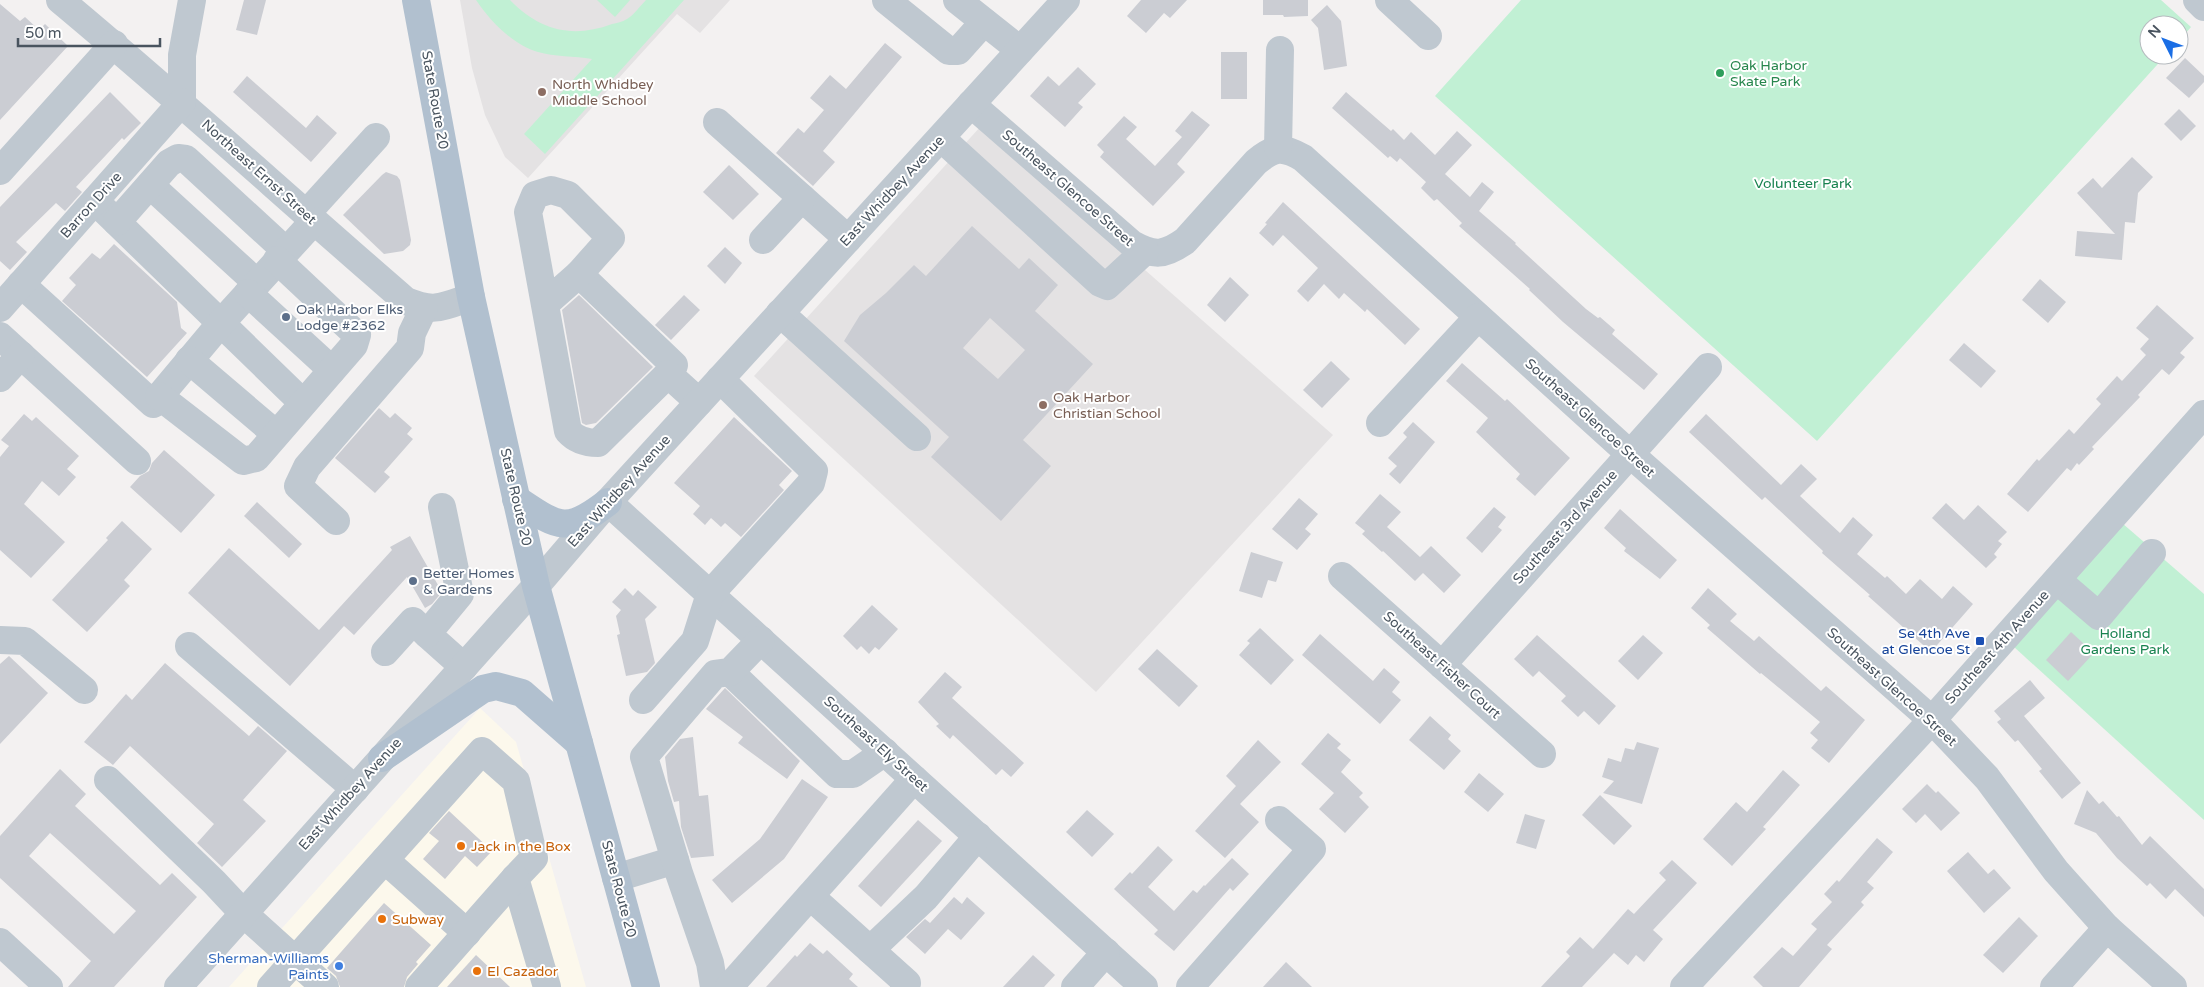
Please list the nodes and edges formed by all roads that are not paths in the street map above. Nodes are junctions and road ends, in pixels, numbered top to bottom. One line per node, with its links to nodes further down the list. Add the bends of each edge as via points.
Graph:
1 (60, 0): 12 (street, Northeast Ernst Street)
2 (192, 0): 15 (street, via 182,55)
3 (416, 0): 34 (main road, State Route 20)
4 (886, 0): 10 (street, via 949,51 958,51)
5 (957, 0): 10 (street)
6 (1066, 0): 13 (street, East Whidbey Avenue)
7 (1389, 0): 11 (street)
8 (2197, 0): 9 (street)
9 (2204, 6)
10 (984, 22): 13 (street)
11 (1428, 36)
12 (114, 44): 15 (street, Northeast Ernst Street); 21 (street)
13 (1020, 50): 16 (street, East Whidbey Avenue)
14 (1280, 50): 20 (street)
15 (182, 102): 24 (street, Barron Drive); 25 (street, Northeast Ernst Street)
16 (971, 104): 19 (street, East Whidbey Avenue); 29 (street, Southeast Glencoe Street, via 1132,244)
17 (717, 122): 23 (street)
18 (376, 137): 25 (street)
19 (941, 138): 27 (street, East Whidbey Avenue); 29 (street, via 1100,283 1107,286)
20 (1278, 148): 29 (street, Southeast Glencoe Street, via 1256,162 1185,241 1159,254); 39 (street, Southeast Glencoe Street, via 1303,158)
21 (0, 171)
22 (150, 185): 26 (street); 30 (street, via 169,163 178,158 186,159); 33 (street)
23 (802, 198): 27 (street); 28 (street)
24 (95, 201): 26 (street); 32 (street, Barron Drive)
25 (310, 218): 30 (street); 37 (street, Northeast Ernst Street, via 406,301)
26 (117, 222): 40 (street)
27 (848, 239): 38 (street, East Whidbey Avenue)
28 (763, 240)
29 (1145, 251)
30 (282, 256): 33 (street); 45 (street, via 357,335 354,345)
31 (579, 274): 35 (street); 35 (street, via 610,238 568,195 551,190 535,195 528,212); 46 (street, via 674,366)
32 (22, 284): 36 (street, Barron Drive); 49 (street, via 152,404)
33 (252, 288): 40 (street); 45 (street)
34 (471, 297): 37 (street, via 438,308); 58 (main road, State Route 20)
35 (545, 304): 46 (street, via 568,431 573,436 587,443 598,443)
36 (0, 308)
37 (424, 308): 61 (street, via 412,332 410,348 307,466 298,486)
38 (780, 313): 48 (street, East Whidbey Avenue); 55 (street)
39 (1478, 317): 53 (street); 56 (street, Southeast Glencoe Street)
40 (220, 324): 43 (street); 50 (street)
41 (0, 336): 42 (street)
42 (20, 355): 47 (street); 57 (street)
43 (189, 360): 49 (street); 54 (street)
44 (1708, 366): 56 (street, Southeast 3rd Avenue)
45 (332, 370): 50 (street)
46 (668, 374): 51 (street)
47 (0, 378)
48 (720, 379): 51 (street, East Whidbey Avenue); 66 (street, via 814,471 811,483)
49 (159, 396): 54 (street, via 243,462 256,458)
50 (303, 402): 54 (street)
51 (699, 402): 59 (street, East Whidbey Avenue)
52 (2204, 414): 64 (street, Southeast 4th Avenue)
53 (1380, 423)
54 (276, 434)
55 (917, 438)
56 (1630, 454): 72 (street, Southeast 3rd Avenue); 77 (street, Southeast Glencoe Street)
57 (136, 461)
58 (516, 499): 59 (main road, via 554,522 571,524 588,518); 65 (main road, State Route 20)
59 (608, 502): 65 (street, East Whidbey Avenue); 66 (street, Southeast Ely Street)
60 (442, 507): 67 (street, via 460,594)
61 (336, 521)
62 (2152, 553): 64 (street, via 2098,616)
63 (1342, 576): 72 (street, Southeast Fisher Court)
64 (2057, 580): 77 (street, Southeast 4th Avenue)
65 (536, 586): 73 (street, East Whidbey Avenue); 78 (main road, State Route 20)
66 (710, 594): 69 (street, Southeast Ely Street); 76 (street, via 695,641)
67 (427, 634): 71 (street, via 413,621); 73 (street)
68 (0, 640): 75 (street, via 25,641)
69 (761, 640): 74 (street); 79 (street, Southeast Ely Street)
70 (189, 646): 84 (street)
71 (385, 652)
72 (1442, 665): 80 (street, Southeast Fisher Court)
73 (464, 667): 81 (street, East Whidbey Avenue)
74 (730, 672): 79 (street, via 838,774 853,774); 88 (street, via 715,674 644,758)
75 (84, 690)
76 (643, 700)
77 (1932, 720): 93 (street, Southeast Glencoe Street, via 1987,778 2056,871); 112 (street, Southeast 4th Avenue)
78 (579, 743): 81 (main road, via 522,693 496,686 483,689); 90 (main road, State Route 20)
79 (885, 752): 82 (street, Southeast Ely Street)
80 (1542, 754)
81 (382, 758): 84 (street, East Whidbey Avenue)
82 (914, 779): 86 (street, Southeast Ely Street); 91 (street)
83 (108, 780): 92 (street)
84 (355, 789): 92 (street, East Whidbey Avenue)
85 (1279, 820): 111 (street, via 1312,849)
86 (978, 836): 96 (street, via 926,897); 97 (street, Southeast Ely Street)
87 (385, 860): 89 (street, via 482,751 516,781 534,858); 94 (street); 98 (street)
88 (675, 860): 90 (street); 106 (street, via 710,962)
89 (515, 878): 94 (street); 104 (street)
90 (616, 878): 105 (main road, State Route 20)
91 (810, 896): 96 (street); 107 (street)
92 (244, 913): 98 (street); 100 (street, East Whidbey Avenue)
93 (2107, 928): 113 (street); 114 (street, Southeast Glencoe Street)
94 (467, 933): 103 (street)
95 (0, 942): 99 (street)
96 (870, 950): 108 (street, via 907,983)
97 (1106, 952): 109 (street); 110 (street, Southeast Ely Street)
98 (295, 960): 101 (street); 102 (street)
99 (49, 987)
100 (178, 987)
101 (271, 987)
102 (324, 987)
103 (419, 987)
104 (546, 987)
105 (646, 987)
106 (714, 987)
107 (729, 987)
108 (904, 987)
109 (1074, 987)
110 (1144, 987)
111 (1190, 987)
112 (1684, 987)
113 (2054, 987)
114 (2173, 987)

